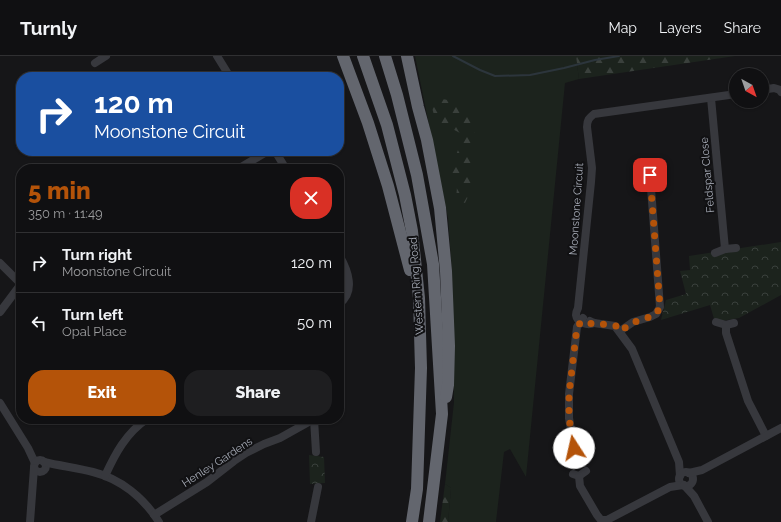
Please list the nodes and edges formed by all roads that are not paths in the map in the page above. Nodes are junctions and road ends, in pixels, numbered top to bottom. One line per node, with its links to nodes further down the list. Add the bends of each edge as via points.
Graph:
1 (106, 56): 7 (street)
2 (217, 56): 8 (street)
3 (343, 56): 25 (highway, via 386,179)
4 (363, 56): 25 (highway, Western Ring Road, via 387,125 405,195 412,231)
5 (385, 56): 32 (highway, Western Ring Road, via 417,174 432,264)
6 (407, 56): 32 (highway, via 440,208 449,346 448,385)
7 (95, 63)
8 (227, 72)
9 (769, 89): 10 (street, via 774,88)
10 (781, 92)
11 (729, 95): 12 (street, Moonstone Circuit)
12 (712, 98): 19 (street, Feldspar Close); 28 (street, Moonstone Circuit, via 594,114 587,120 592,168 578,308)
13 (260, 156): 14 (street)
14 (246, 164)
15 (661, 174): 16 (street)
16 (650, 175): 17 (street); 30 (street, via 660,307 656,314 634,322)
17 (640, 176)
18 (736, 248): 19 (street)
19 (725, 249): 20 (street)
20 (715, 254)
21 (0, 263): 23 (street)
22 (344, 264): 26 (street, via 349,287)
23 (16, 279)
24 (16, 291): 27 (street)
25 (419, 298): 50 (highway, Western Ring Road, via 417,489)
26 (344, 300)
27 (0, 312)
28 (582, 320): 30 (street, via 616,326); 39 (street, via 577,327 569,394 569,418)
29 (716, 322): 37 (street, via 730,324 726,333 748,401)
30 (620, 331): 45 (street, via 635,355)
31 (0, 403): 42 (street)
32 (442, 414): 51 (highway, Western Ring Road)
33 (141, 424): 44 (street, via 121,445)
34 (305, 424): 47 (street, Henley Gardens, via 234,460)
35 (314, 424): 41 (street, Henley Gardens)
36 (781, 428): 37 (street)
37 (766, 436): 45 (street)
38 (584, 446): 39 (street)
39 (574, 448): 40 (street)
40 (563, 451)
41 (316, 452)
42 (40, 466): 44 (street, via 62,466); 48 (street, via 34,485)
43 (579, 474): 45 (street, via 580,486 601,520 607,520)
44 (105, 476): 47 (street, via 134,493)
45 (686, 479): 52 (street)
46 (318, 488): 49 (street)
47 (157, 518)
48 (30, 522)
49 (311, 522)
50 (412, 522)
51 (429, 522)
52 (708, 522)

